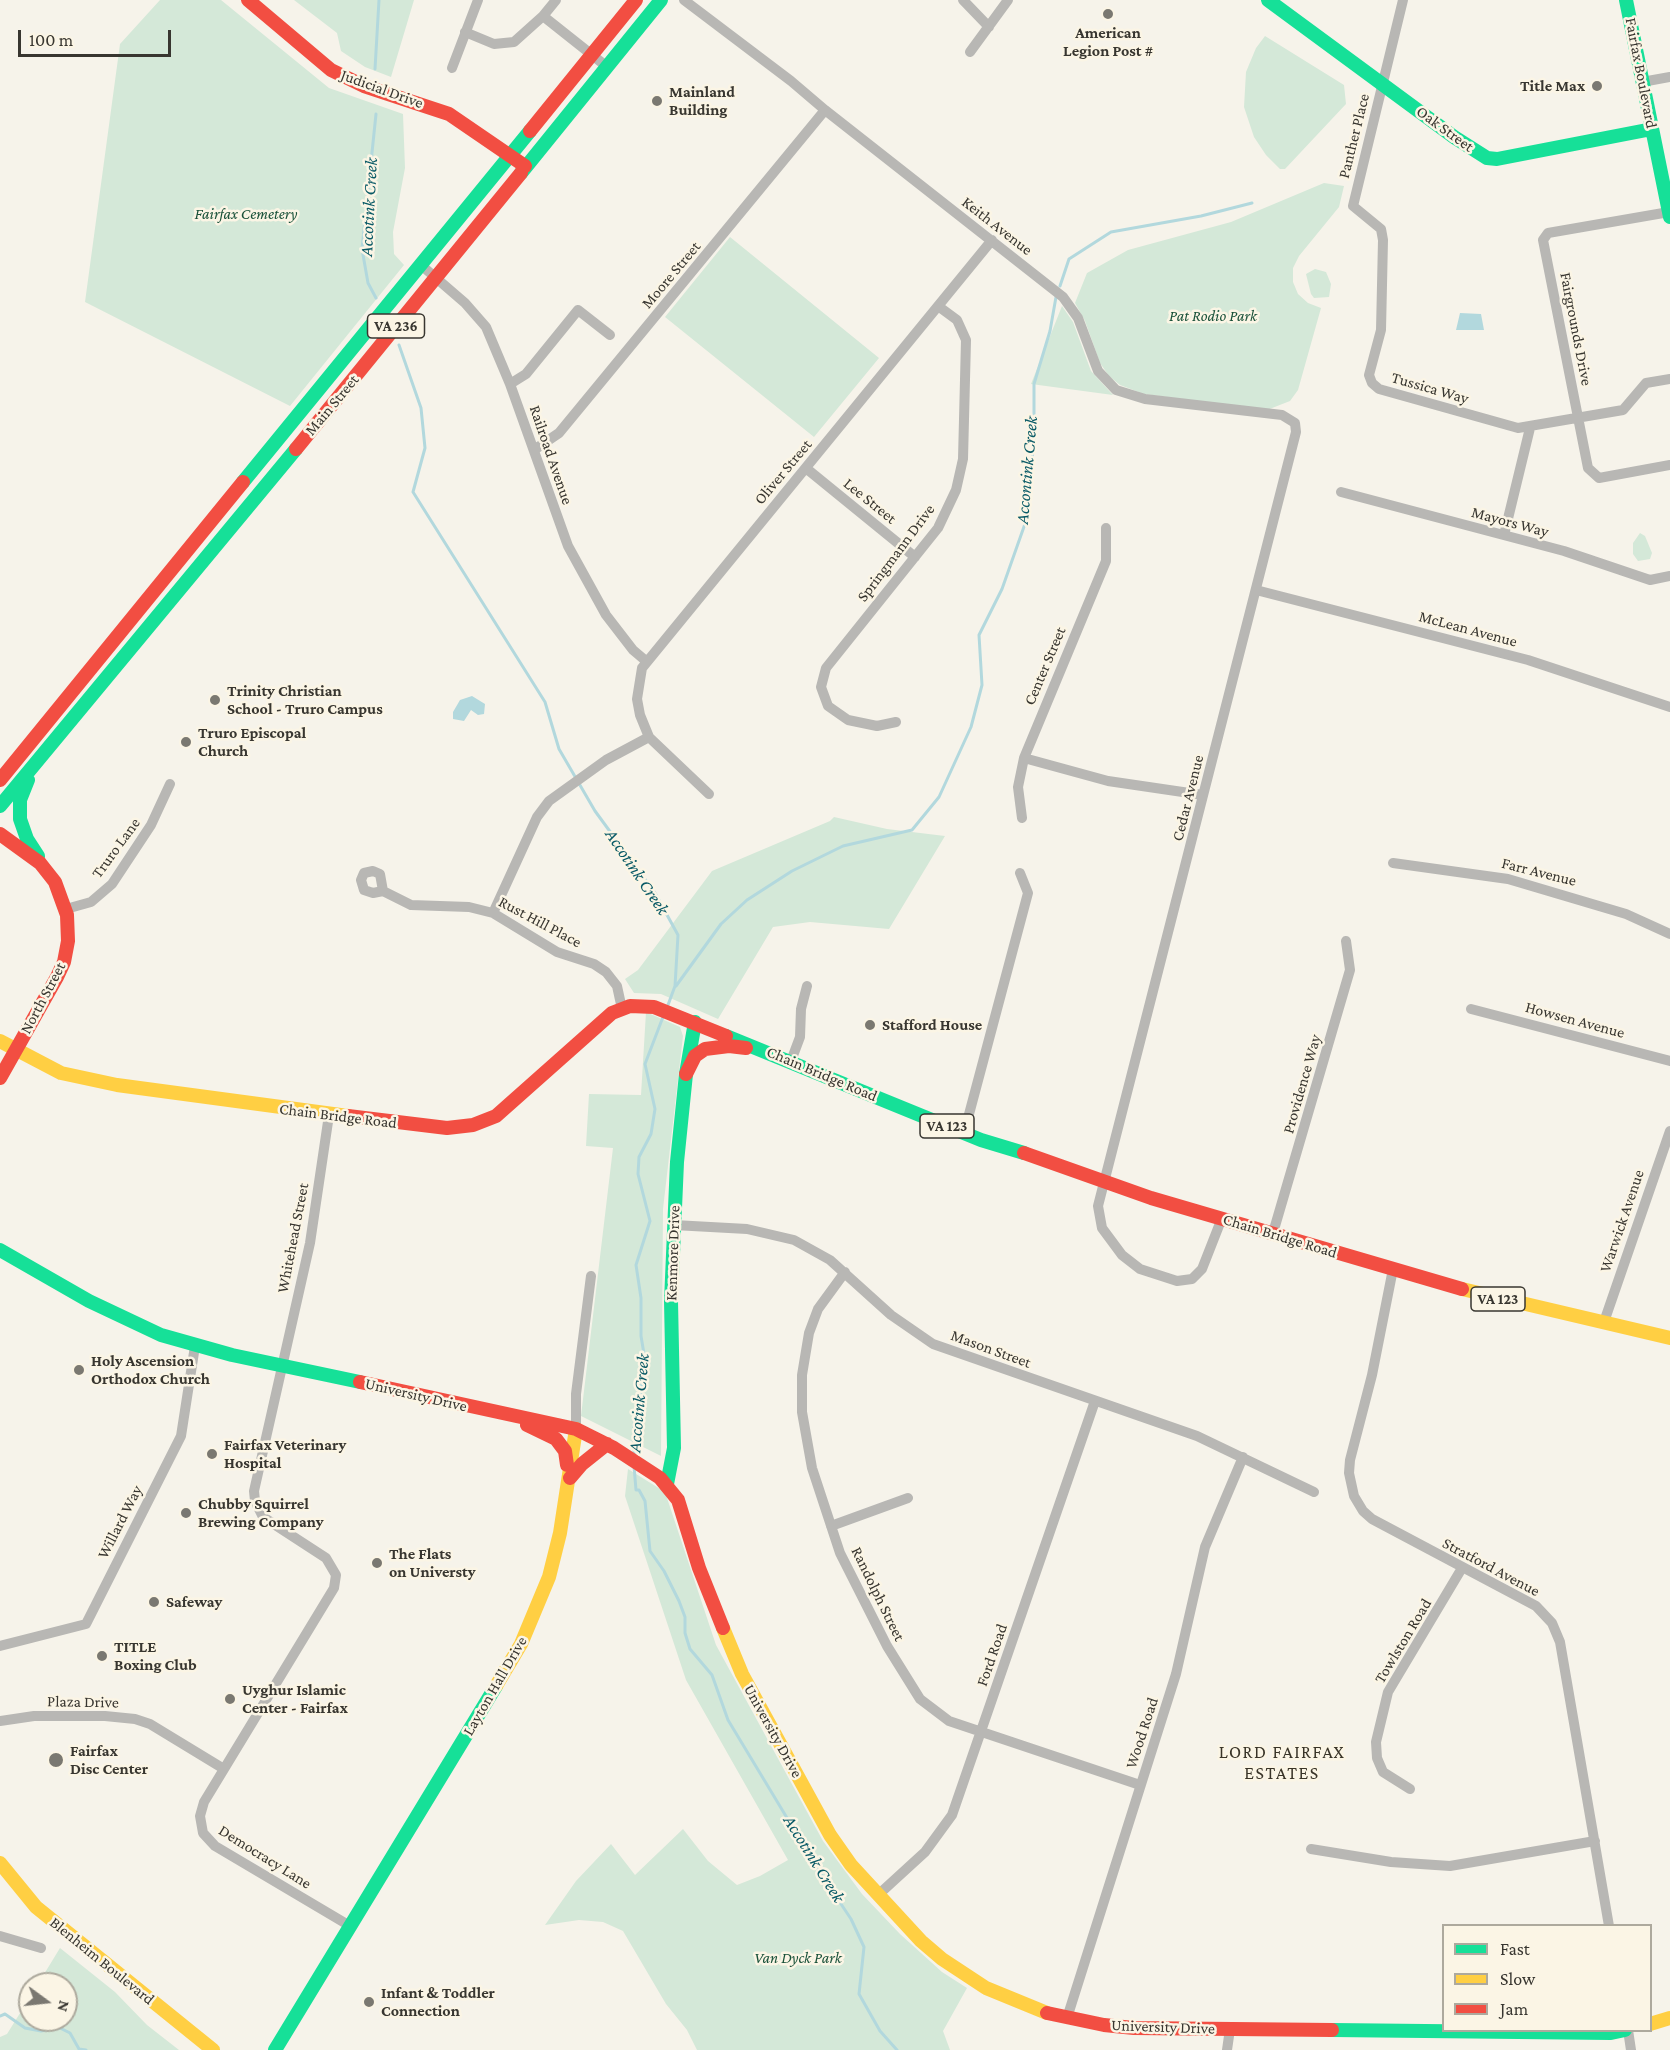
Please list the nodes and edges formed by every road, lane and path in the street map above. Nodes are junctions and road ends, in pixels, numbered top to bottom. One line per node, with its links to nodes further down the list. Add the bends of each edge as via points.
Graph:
1 (248, 0): 24 (main road, Judicial Drive, via 332,70 364,86 449,114)
2 (478, 0): 14 (street)
3 (556, 0): 12 (street)
4 (636, 0): 16 (main road, Main Street / VA 236)
5 (661, 0): 17 (main road, Main Street / VA 236)
6 (684, 0): 22 (street, Keith Avenue)
7 (963, 0): 13 (street)
8 (1008, 0): 13 (street)
9 (1268, 0): 21 (main road, Oak Street)
10 (1403, 0): 21 (street)
11 (1626, 0): 20 (main road, Fairfax Boulevard)
12 (543, 16): 14 (street, via 514,42 494,44); 16 (street)
13 (989, 27): 15 (street)
14 (465, 32): 18 (street)
15 (970, 52)
16 (590, 55): 17 (street); 24 (main road, Main Street / VA 236)
17 (606, 66): 25 (main road, Main Street / VA 236)
18 (452, 68)
19 (1670, 78): 20 (street)
20 (1642, 82): 23 (main road, Fairfax Boulevard)
21 (1382, 84): 23 (main road, Oak Street, via 1487,158); 26 (street, Panther Place)
22 (825, 110): 28 (street, Keith Avenue); 38 (street, Moore Street, via 559,434)
23 (1652, 129): 27 (main road, Fairfax Boulevard)
24 (509, 154): 25 (main road, Judicial Drive); 29 (main road, Main Street / VA 236)
25 (525, 166): 30 (main road, Main Street / VA 236)
26 (1354, 195): 37 (street, Tussica Way, via 1354,209 1381,229 1383,240 1380,330 1369,375 1372,383 1379,389 1430,404)
27 (1669, 215): 35 (street, Fairgrounds Drive, via 1544,236)
28 (992, 240): 31 (street, Oliver Street); 36 (street, Keith Avenue, via 1068,302 1098,371 1116,390 1145,399 1275,414)
29 (421, 265): 30 (street, Railroad Avenue); 42 (main road, Main Street / VA 236)
30 (435, 278): 34 (street, Railroad Avenue, via 486,327); 43 (main road, Main Street / VA 236)
31 (938, 306): 40 (street, Oliver Street); 46 (street, Springmann Drive, via 957,320 965,333 963,459 946,515)
32 (610, 335): 34 (street, via 579,310 526,374)
33 (1670, 379): 35 (street, Tussica Way, via 1646,383 1623,410)
34 (510, 384): 38 (street, Railroad Avenue)
35 (1578, 418): 37 (street, Tussica Way); 39 (street, Fairgrounds Drive, via 1588,468 1599,478)
36 (1293, 421): 48 (street, Cedar Avenue, via 1296,432)
37 (1530, 428): 45 (street)
38 (534, 450): 49 (street, Railroad Avenue, via 552,507 579,568 606,615)
39 (1670, 465)
40 (807, 469): 46 (street, Lee Street); 49 (street, Oliver Street)
41 (1341, 492): 45 (street, Mayors Way)
42 (224, 505): 43 (main road); 55 (main road, Main Street / VA 236)
43 (238, 517): 54 (main road, Main Street / VA 236)
44 (1107, 528): 53 (street, Center Street, via 1106,561)
45 (1504, 535): 47 (street, Mayors Way, via 1650,580)
46 (915, 557): 51 (street, Springmann Drive, via 826,668 821,687 828,706 848,720 877,726)
47 (1670, 576)
48 (1256, 590): 50 (street, McLean Avenue, via 1528,660); 58 (street, Cedar Avenue)
49 (646, 661): 52 (street, Oliver Street, via 637,699)
50 (1670, 707)
51 (896, 722)
52 (649, 737): 57 (street); 67 (street, via 584,775 549,801 537,817)
53 (1024, 758): 58 (street, via 1108,781); 60 (street, Center Street, via 1018,787)
54 (38, 761): 59 (main road, Main Street); 63 (main road, via 22,790 20,819 27,839)
55 (0, 780)
56 (170, 784): 66 (street, Truro Lane, via 151,825 112,884 91,902)
57 (709, 794)
58 (1203, 795): 84 (street, Cedar Avenue)
59 (0, 806)
60 (1022, 819)
61 (0, 834): 63 (main road, North Street)
62 (1394, 863): 68 (street, Farr Avenue, via 1508,879 1626,914)
63 (48, 872): 66 (main road, North Street)
64 (1020, 873): 83 (street, via 1028,893)
65 (383, 891): 67 (street, Rust Hill Place, via 396,900 420,907 469,907)
66 (66, 909): 75 (main road, North Street, via 67,950 57,977)
67 (493, 913): 71 (street, Rust Hill Place, via 557,952 600,967 617,986)
68 (1670, 934)
69 (1346, 941): 87 (street, Providence Way, via 1350,970)
70 (807, 986): 77 (street, via 800,1037)
71 (622, 1009): 73 (main road, Chain Bridge Road / VA 123, via 654,1007); 81 (main road, Chain Bridge Road / VA 123, via 600,1023 509,1106 485,1121 447,1128)
72 (1472, 1009): 78 (street, Howsen Avenue)
73 (695, 1022): 76 (main road, Chain Bridge Road / VA 123); 79 (main road, Kenmore Drive)
74 (0, 1041): 75 (main road, Chain Bridge Road / VA 123)
75 (16, 1050): 80 (main road, North Street); 81 (main road, Chain Bridge Road / VA 123, via 61,1073 88,1080)
76 (767, 1051): 77 (main road, Chain Bridge Road / VA 123); 79 (main road, via 729,1046 705,1049 695,1056)
77 (791, 1061): 83 (main road, Chain Bridge Road / VA 123)
78 (1670, 1061)
79 (686, 1074): 86 (main road, Kenmore Drive, via 679,1124)
80 (0, 1078)
81 (329, 1115): 95 (street, Whitehead Street, via 310,1244)
82 (1670, 1131): 92 (street, Warwick Avenue)
83 (964, 1134): 84 (main road, Chain Bridge Road / VA 123)
84 (1105, 1182): 85 (main road, Chain Bridge Road / VA 123); 85 (street, Cedar Avenue, via 1098,1206 1102,1228 1132,1264 1173,1280 1184,1282 1198,1275)
85 (1222, 1218): 87 (main road, Chain Bridge Road / VA 123)
86 (674, 1225): 90 (street, Mason Street, via 747,1229 777,1235 811,1248); 102 (main road, Kenmore Drive, via 674,1448)
87 (1273, 1233): 89 (main road, Chain Bridge Road / VA 123)
88 (0, 1250): 94 (main road, University Drive, via 128,1321)
89 (1393, 1269): 92 (main road, Chain Bridge Road / VA 123); 106 (street, Stratford Avenue, via 1350,1460 1351,1488 1372,1519)
90 (845, 1272): 96 (street, Mason Street, via 891,1314 933,1344); 105 (street, Randolph Street, via 813,1322 802,1375 807,1444)
91 (591, 1276): 98 (street, Layton Hall Drive, via 576,1394)
92 (1604, 1322): 93 (main road, Chain Bridge Road / VA 123)
93 (1670, 1338)
94 (195, 1346): 95 (main road, University Drive); 107 (street, Willard Way, via 181,1436 86,1624)
95 (280, 1365): 97 (main road, University Drive); 110 (street, Democracy Lane, via 255,1483 255,1501 263,1517 326,1558 336,1575 334,1588)
96 (1095, 1401): 100 (street, Mason Street, via 1197,1436); 109 (street, Ford Road)
97 (508, 1416): 98 (main road, University Drive); 101 (main road, via 556,1439 565,1451)
98 (576, 1429): 99 (main road, University Drive); 101 (main road, Layton Hall Drive)
99 (611, 1446): 101 (main road, via 582,1464); 102 (main road, University Drive)
100 (1243, 1457): 103 (street, Mason Street); 111 (street, Wood Road, via 1205,1547 1176,1674)
101 (569, 1479): 118 (main road, Layton Hall Drive, via 549,1577 521,1644)
102 (667, 1484): 116 (main road, University Drive, via 678,1500 699,1569 747,1684 830,1834)
103 (1314, 1492)
104 (908, 1498): 105 (street)
105 (831, 1526): 109 (street, Randolph Street, via 864,1606 914,1692 949,1721)
106 (1462, 1568): 112 (street, Towlston Road, via 1388,1692 1376,1742 1383,1772); 113 (street, Stratford Avenue, via 1536,1606 1557,1630)
107 (0, 1646)
108 (0, 1721): 110 (street, Plaza Drive, via 44,1716 135,1719)
109 (982, 1732): 111 (street, Randolph Street); 116 (street, Ford Road, via 959,1800 944,1830 926,1852)
110 (224, 1769): 118 (street, Democracy Lane, via 201,1811 200,1826 208,1840)
111 (1140, 1785): 121 (street, Wood Road)
112 (1410, 1789)
113 (1594, 1841): 114 (street, via 1450,1866 1391,1862); 117 (street, Stratford Avenue)
114 (1311, 1849)
115 (1, 1867): 129 (main road, Blenheim Boulevard, via 36,1907)
116 (878, 1895): 121 (main road, University Drive, via 921,1941 963,1974 1014,2002)
117 (1609, 1924)
118 (350, 1926): 130 (main road, Layton Hall Drive)
119 (0, 1936): 120 (street)
120 (41, 1948)
121 (1067, 2018): 124 (main road, University Drive, via 1134,2028)
122 (1670, 2018): 123 (main road)
123 (1652, 2023)
124 (1230, 2029): 125 (main road, University Drive); 131 (street)
125 (1442, 2031)
126 (1516, 2032): 127 (main road, University Drive)
127 (1619, 2032)
128 (1627, 2032): 132 (street)
129 (213, 2050)
130 (275, 2050)
131 (1227, 2050)
132 (1631, 2050)

